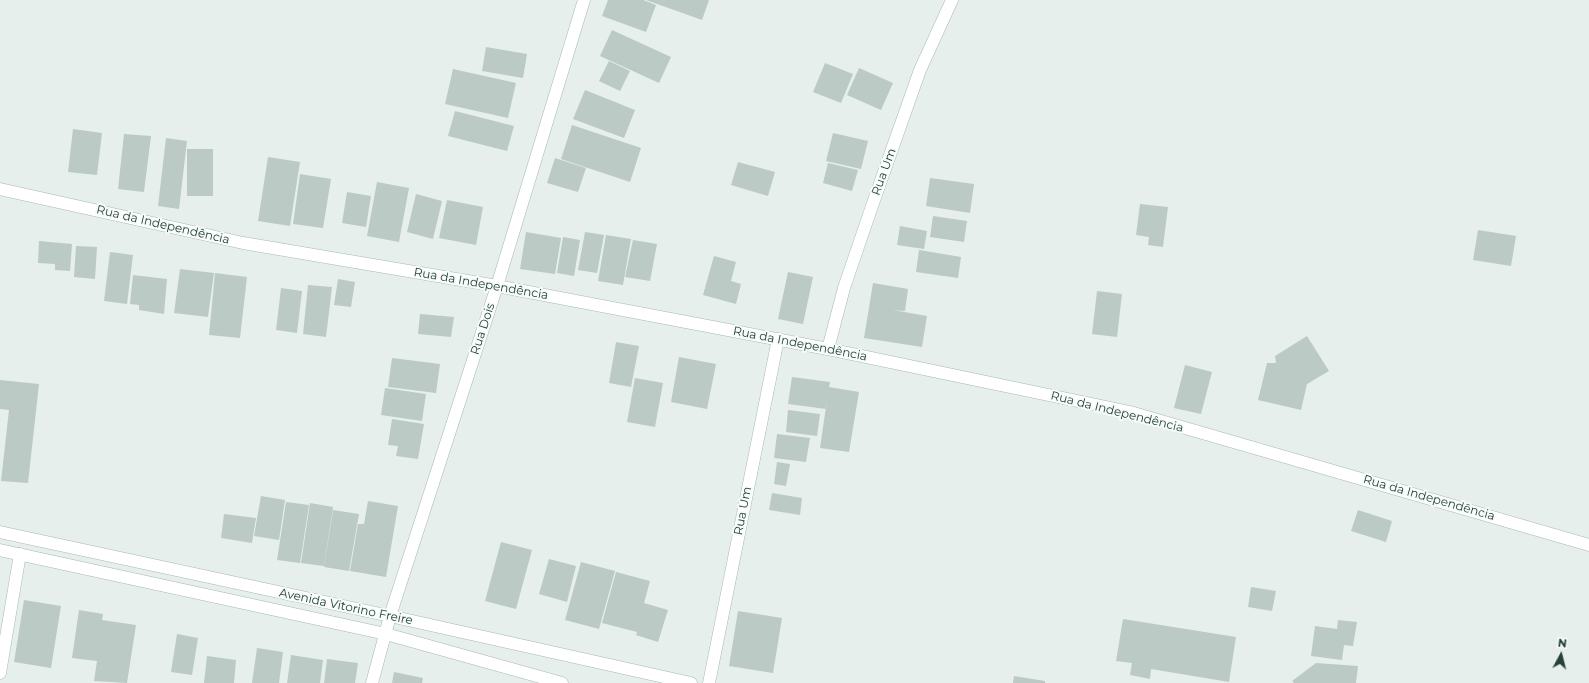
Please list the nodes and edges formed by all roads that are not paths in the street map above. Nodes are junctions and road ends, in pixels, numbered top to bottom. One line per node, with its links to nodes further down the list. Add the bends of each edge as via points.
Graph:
1 (584, 0): 4 (street, Rua Dois)
2 (952, 0): 6 (street, Rua Um, via 920,70 874,199 844,288)
3 (0, 188): 4 (street, Rua da Independência, via 243,243)
4 (497, 286): 5 (street, Rua da Independência); 11 (street, Rua Dois)
5 (778, 339): 6 (street, Rua da Independência); 17 (street, Rua Um)
6 (828, 349): 8 (street, Rua da Independência, via 1130,412)
7 (0, 532): 11 (street, Avenida Vitorino Freire)
8 (1589, 545)
9 (0, 550): 10 (street, Avenida Vitorino Freire)
10 (20, 554): 12 (street, Avenida Vitorino Freire); 13 (street)
11 (390, 616): 12 (street, Rua Dois); 16 (street, Avenida Vitorino Freire)
12 (386, 634): 14 (street, Rua Dois); 15 (street, Avenida Vitorino Freire)
13 (0, 673)
14 (372, 683)
15 (562, 683)
16 (691, 683)
17 (709, 683)

